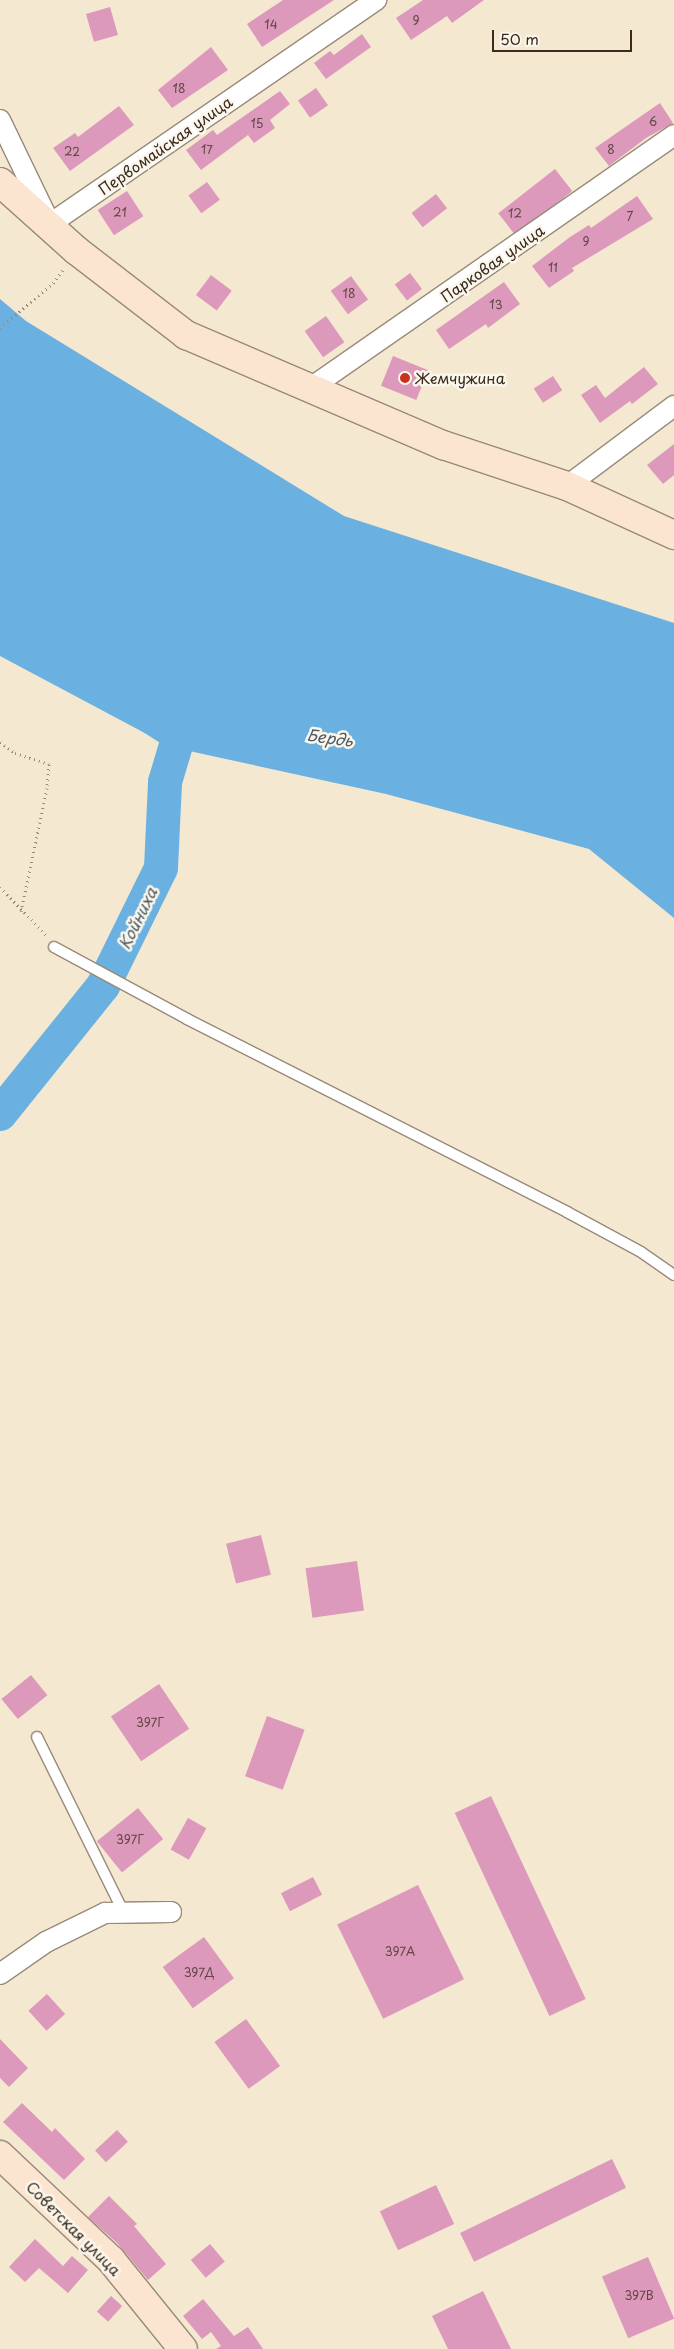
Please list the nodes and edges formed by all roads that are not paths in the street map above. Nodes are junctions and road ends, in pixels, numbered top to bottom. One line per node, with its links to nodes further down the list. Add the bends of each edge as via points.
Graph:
1 (376, 0): 5 (street, Первомайская улица)
2 (0, 120): 5 (street)
3 (674, 135): 6 (street, Парковая улица)
4 (0, 182): 5 (street)
5 (50, 224): 6 (street, via 77,251 186,335)
6 (309, 389): 8 (street, via 443,445)
7 (674, 406): 8 (street)
8 (568, 486): 9 (street)
9 (674, 536)
10 (54, 947): 11 (lane, via 187,1019 567,1212 641,1252)
11 (674, 1275)
12 (36, 1737): 14 (lane)
13 (171, 1912): 14 (street)
14 (124, 1913): 15 (street, via 105,1913 46,1942)
15 (0, 1974)
16 (0, 2156): 17 (street, Советская улица, via 111,2260)
17 (183, 2349)

